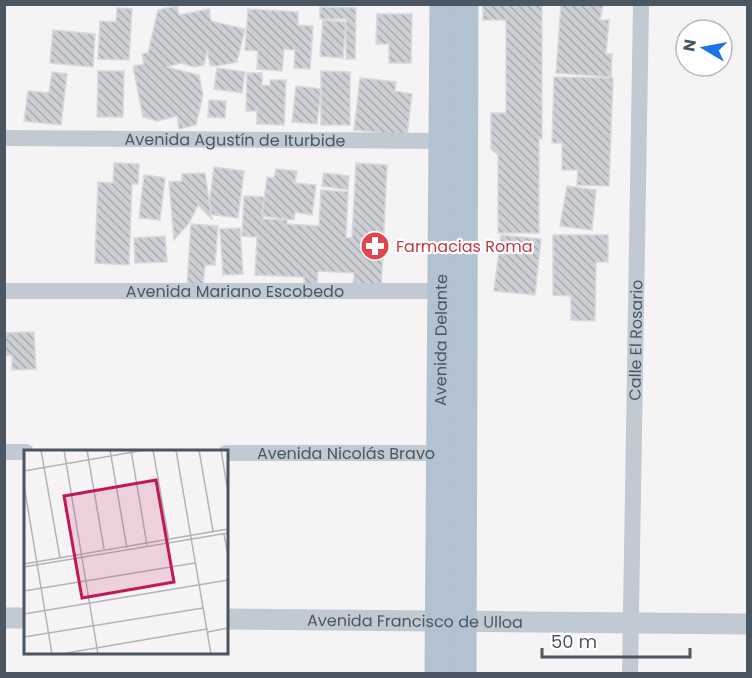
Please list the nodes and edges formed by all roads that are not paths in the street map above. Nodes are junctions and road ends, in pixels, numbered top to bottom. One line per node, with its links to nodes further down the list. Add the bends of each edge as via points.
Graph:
1 (443, 4): 5 (main road, Avenida Delante)
2 (465, 4): 5 (main road, Avenida Delante)
3 (641, 4): 16 (street, Calle El Rosario)
4 (4, 138): 5 (street, Avenida Agustín de Iturbide)
5 (453, 141): 7 (main road, Avenida Delante)
6 (4, 291): 7 (street, Avenida Mariano Escobedo)
7 (452, 291): 11 (main road, Avenida Delante)
8 (4, 452): 9 (street)
9 (24, 452)
10 (228, 453): 11 (street, Avenida Nicolás Bravo)
11 (452, 453): 15 (main road, Avenida Delante)
12 (4, 618): 13 (street)
13 (24, 618)
14 (228, 619): 15 (street, Avenida Francisco de Ulloa)
15 (451, 620): 16 (street, Avenida Francisco de Ulloa); 18 (main road, Avenida Delante); 19 (main road, Avenida Delante)
16 (631, 623): 17 (street, Avenida Francisco de Ulloa); 20 (street, Calle El Rosario)
17 (747, 624)
18 (438, 674)
19 (463, 674)
20 (630, 674)

